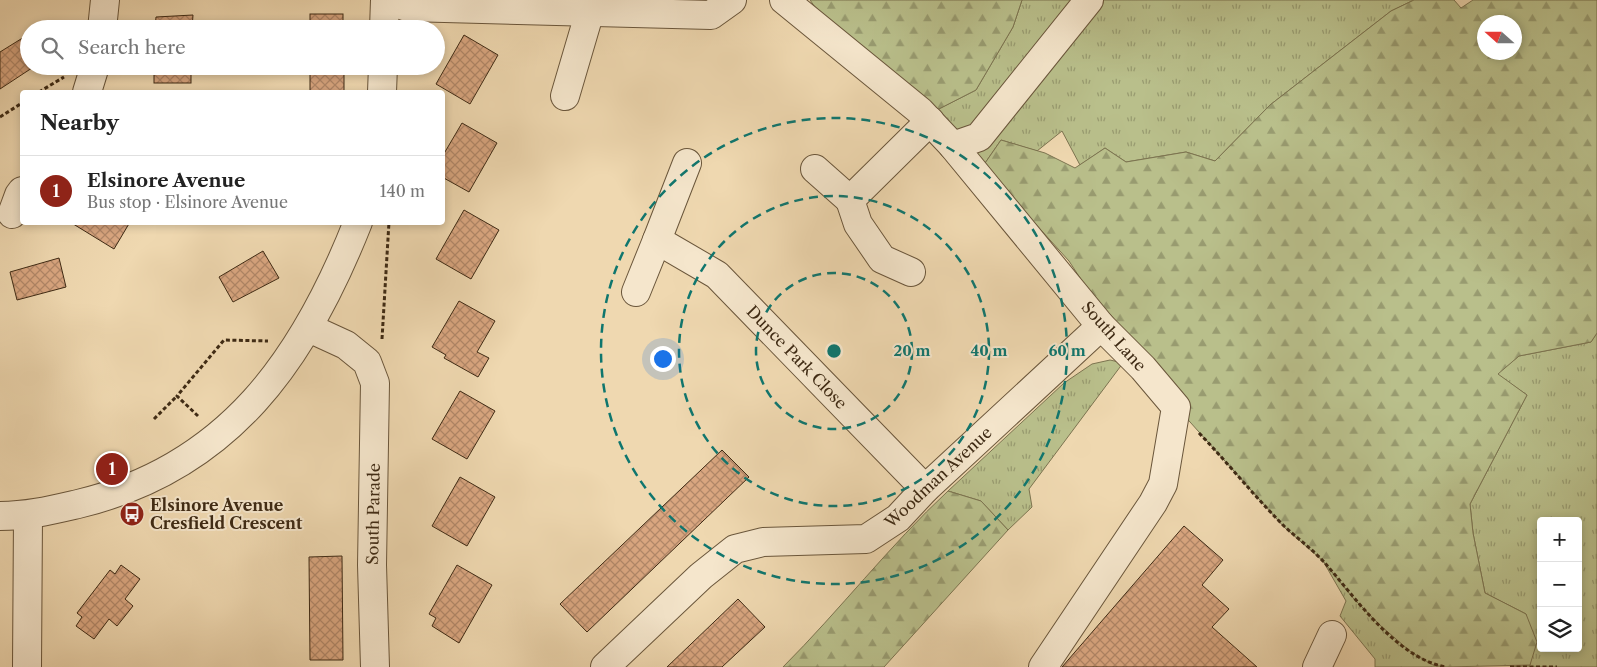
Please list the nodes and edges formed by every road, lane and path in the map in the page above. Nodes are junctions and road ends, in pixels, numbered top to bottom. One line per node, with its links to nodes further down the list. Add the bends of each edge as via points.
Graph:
1 (105, 0): 7 (street)
2 (386, 0): 6 (street, via 407,7); 8 (street)
3 (732, 0): 6 (street, via 711,15)
4 (784, 0): 16 (street, South Lane)
5 (1089, 0): 17 (street, via 979,138)
6 (590, 11): 13 (street)
7 (103, 20)
8 (385, 20)
9 (383, 75): 12 (street)
10 (85, 77): 11 (path)
11 (45, 90)
12 (382, 90)
13 (565, 96)
14 (20, 104): 15 (path)
15 (0, 117)
16 (930, 121): 17 (street, South Lane); 20 (street)
17 (953, 146): 26 (street, South Lane)
18 (687, 162): 23 (street)
19 (815, 169): 20 (street)
20 (850, 200): 24 (street, via 858,224 882,259)
21 (357, 225): 27 (street, via 338,272)
22 (389, 225): 28 (path, via 382,350)
23 (657, 240): 25 (street); 33 (street, Dunce Park Close, via 717,275)
24 (911, 272)
25 (636, 292)
26 (1101, 326): 30 (street, South Lane); 33 (street, Woodman Avenue)
27 (305, 334): 28 (street, via 346,345); 29 (path, via 224,340); 32 (street, via 263,393)
28 (367, 362): 38 (street, South Parade, via 375,383 372,565)
29 (177, 396): 31 (path); 32 (path)
30 (1176, 407): 40 (street, via 1163,484 1154,503); 42 (path, via 1381,626 1411,652)
31 (154, 418)
32 (219, 436): 35 (street, via 175,467 109,496)
33 (925, 489): 39 (street, Woodman Avenue, via 898,518 866,539 762,542 735,549 701,576)
34 (0, 516): 35 (street)
35 (28, 516): 37 (street)
36 (1332, 635): 41 (street)
37 (27, 667)
38 (375, 667)
39 (606, 667)
40 (1043, 667)
41 (1317, 667)
42 (1446, 667)
43 (1510, 667): 44 (path)
44 (1557, 667)

